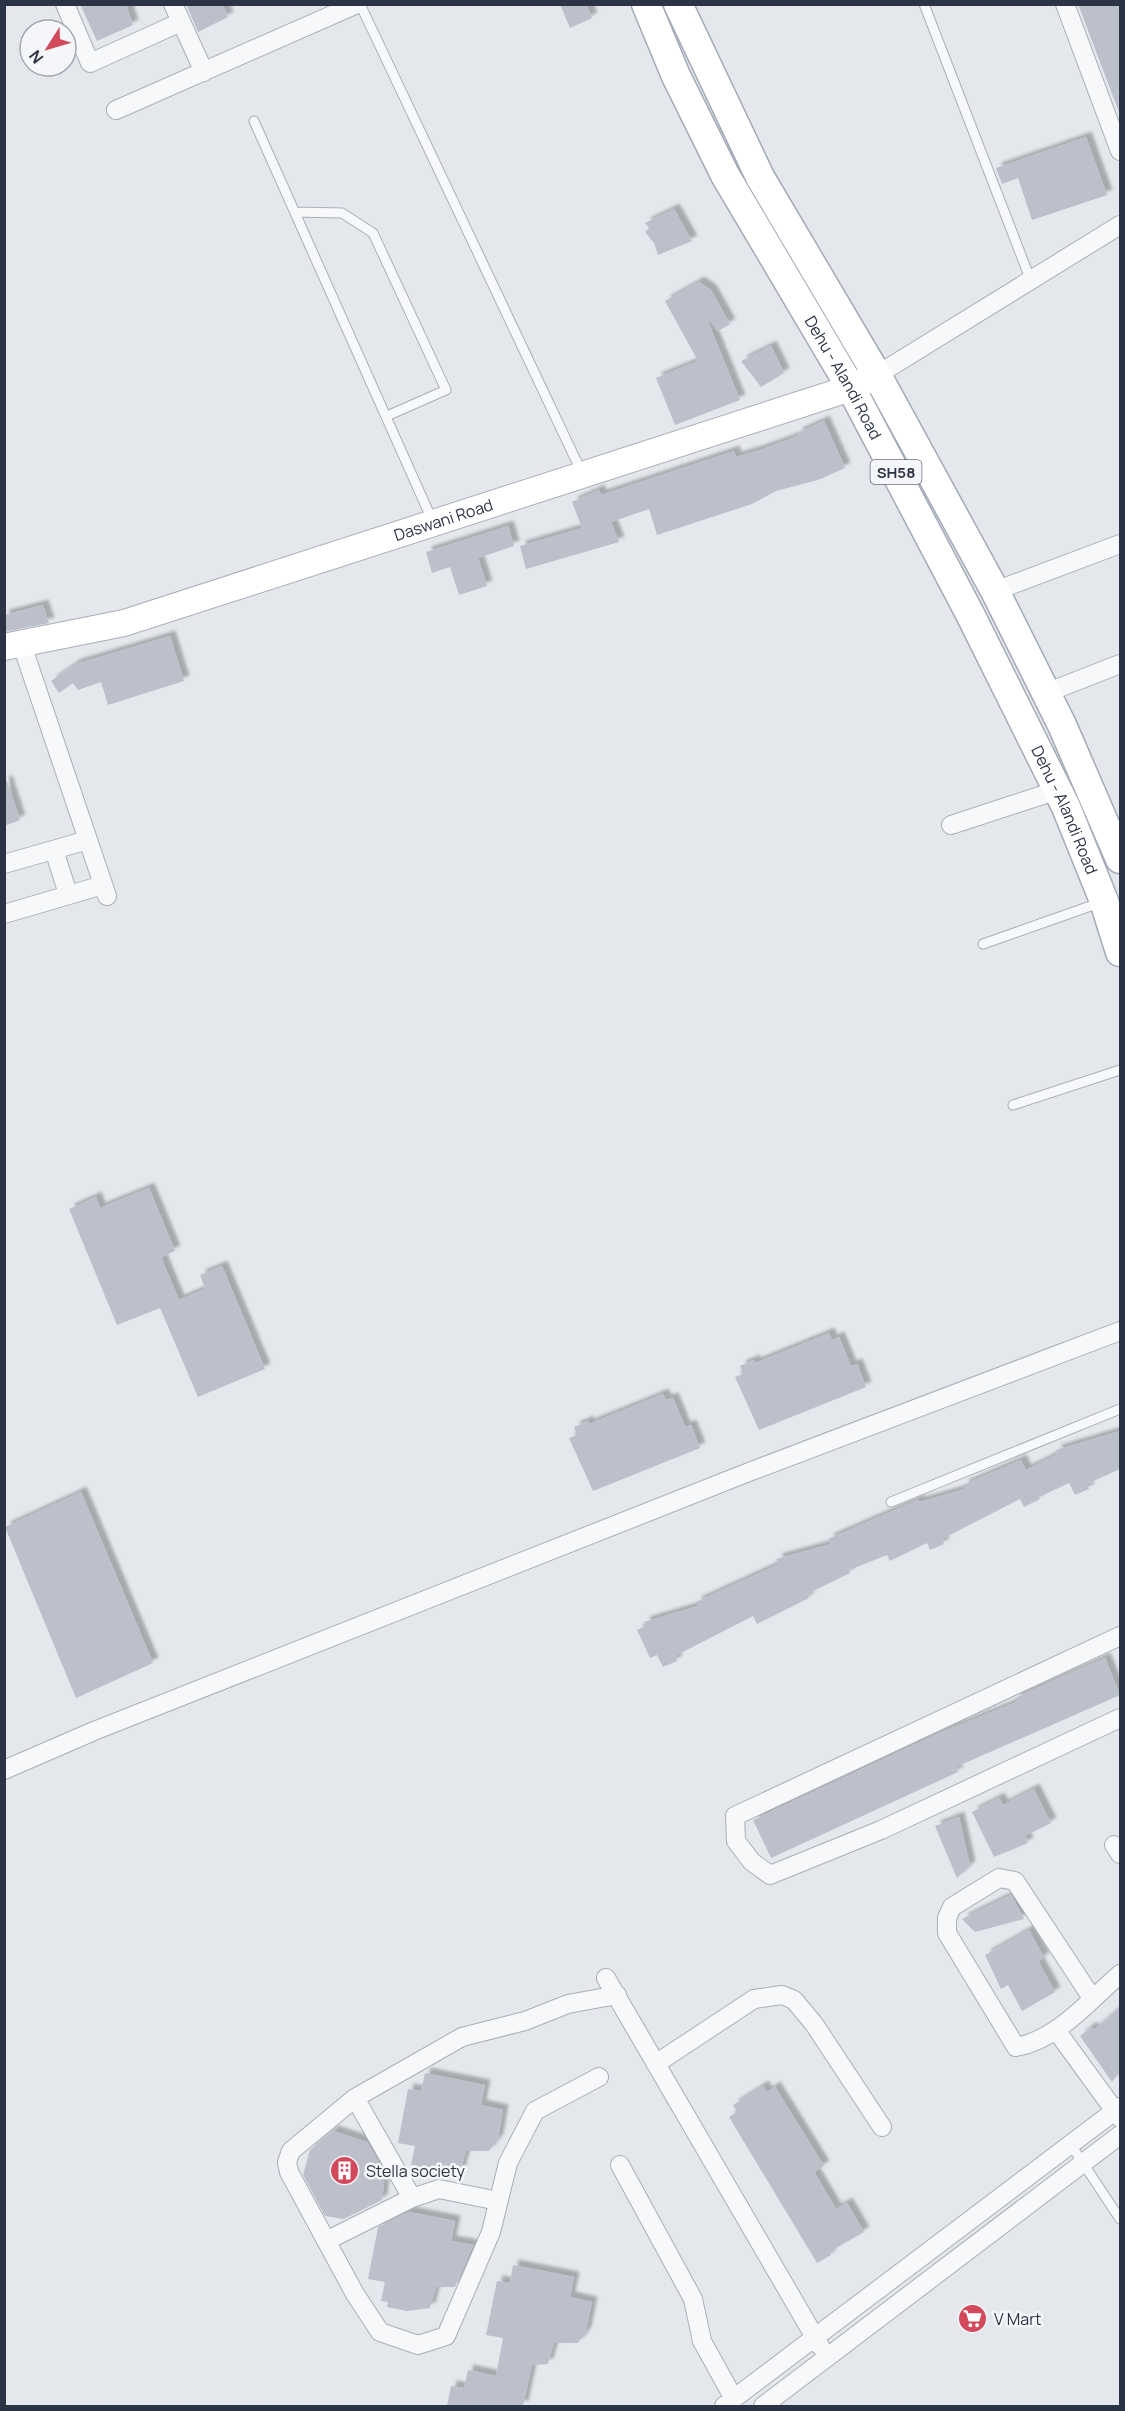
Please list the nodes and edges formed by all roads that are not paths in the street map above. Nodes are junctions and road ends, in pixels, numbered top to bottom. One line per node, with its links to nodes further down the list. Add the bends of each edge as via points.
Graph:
1 (65, 4): 8 (street, via 90,63)
2 (173, 4): 8 (street)
3 (359, 4): 9 (street); 19 (lane)
4 (646, 4): 17 (main road, Dehu - Alandi Road / SH58, via 725,175)
5 (678, 4): 16 (main road, Dehu - Alandi Road / SH58, via 760,177)
6 (924, 4): 15 (lane)
7 (1065, 4): 12 (street)
8 (181, 22): 9 (street)
9 (204, 72): 10 (street)
10 (116, 111)
11 (254, 121): 13 (lane)
12 (1120, 151)
13 (296, 212): 18 (lane); 18 (lane, via 342,213 372,233 446,390)
14 (1120, 225): 15 (street)
15 (1031, 281): 16 (street)
16 (877, 375): 17 (street, Daswani Road); 22 (main road, Dehu - Alandi Road / SH58)
17 (851, 388): 19 (street, Daswani Road); 26 (main road, Dehu - Alandi Road / SH58)
18 (387, 416): 20 (lane)
19 (583, 475): 20 (street, Daswani Road)
20 (433, 522): 23 (street, Daswani Road, via 124,623)
21 (1120, 544): 22 (street)
22 (995, 591): 25 (main road, Dehu - Alandi Road / SH58)
23 (13, 646): 28 (street)
24 (1120, 664): 25 (street)
25 (1046, 693): 30 (main road, Dehu - Alandi Road / SH58)
26 (1058, 790): 27 (street); 33 (main road, Dehu - Alandi Road / SH58)
27 (951, 825)
28 (88, 840): 29 (street); 32 (street, via 105,890)
29 (54, 850): 31 (street); 32 (street)
30 (1120, 860)
31 (4, 864)
32 (68, 894): 34 (street)
33 (1104, 901): 35 (lane); 36 (main road, Dehu - Alandi Road / SH58)
34 (4, 914)
35 (983, 944)
36 (1120, 952)
37 (1120, 1070): 38 (lane)
38 (1013, 1105)
39 (1120, 1332): 44 (street, via 749,1472)
40 (1120, 1409): 41 (lane)
41 (891, 1502)
42 (1120, 1636): 43 (street, via 735,1816 736,1841 752,1862 770,1875 881,1830)
43 (1120, 1718)
44 (4, 1770)
45 (1120, 1974): 48 (street)
46 (606, 1978): 47 (street)
47 (617, 1995): 50 (street); 52 (street, via 568,2004 525,2021 462,2037)
48 (1092, 1998): 49 (street); 49 (street, via 1015,1881 999,1878 952,1907 946,1918 947,1933 1016,2047 1033,2044)
49 (1056, 2030): 53 (street)
50 (657, 2062): 54 (street, via 754,1999 782,1995 794,2000 814,2024); 63 (street)
51 (599, 2077): 60 (street, via 535,2111 508,2163)
52 (355, 2098): 59 (street); 62 (street, via 291,2151 287,2162)
53 (1119, 2112): 56 (street)
54 (882, 2127)
55 (1120, 2135): 57 (street)
56 (1071, 2145): 57 (lane); 63 (street)
57 (1083, 2163): 61 (lane); 64 (street)
58 (620, 2165): 65 (street, via 693,2299 702,2341)
59 (412, 2198): 60 (street, via 439,2189); 62 (street)
60 (498, 2202): 62 (street, via 490,2232 446,2336 418,2345 380,2332)
61 (1120, 2219)
62 (326, 2241)
63 (816, 2337): 64 (street); 65 (street)
64 (827, 2359): 66 (street)
65 (729, 2403)
66 (763, 2406)

